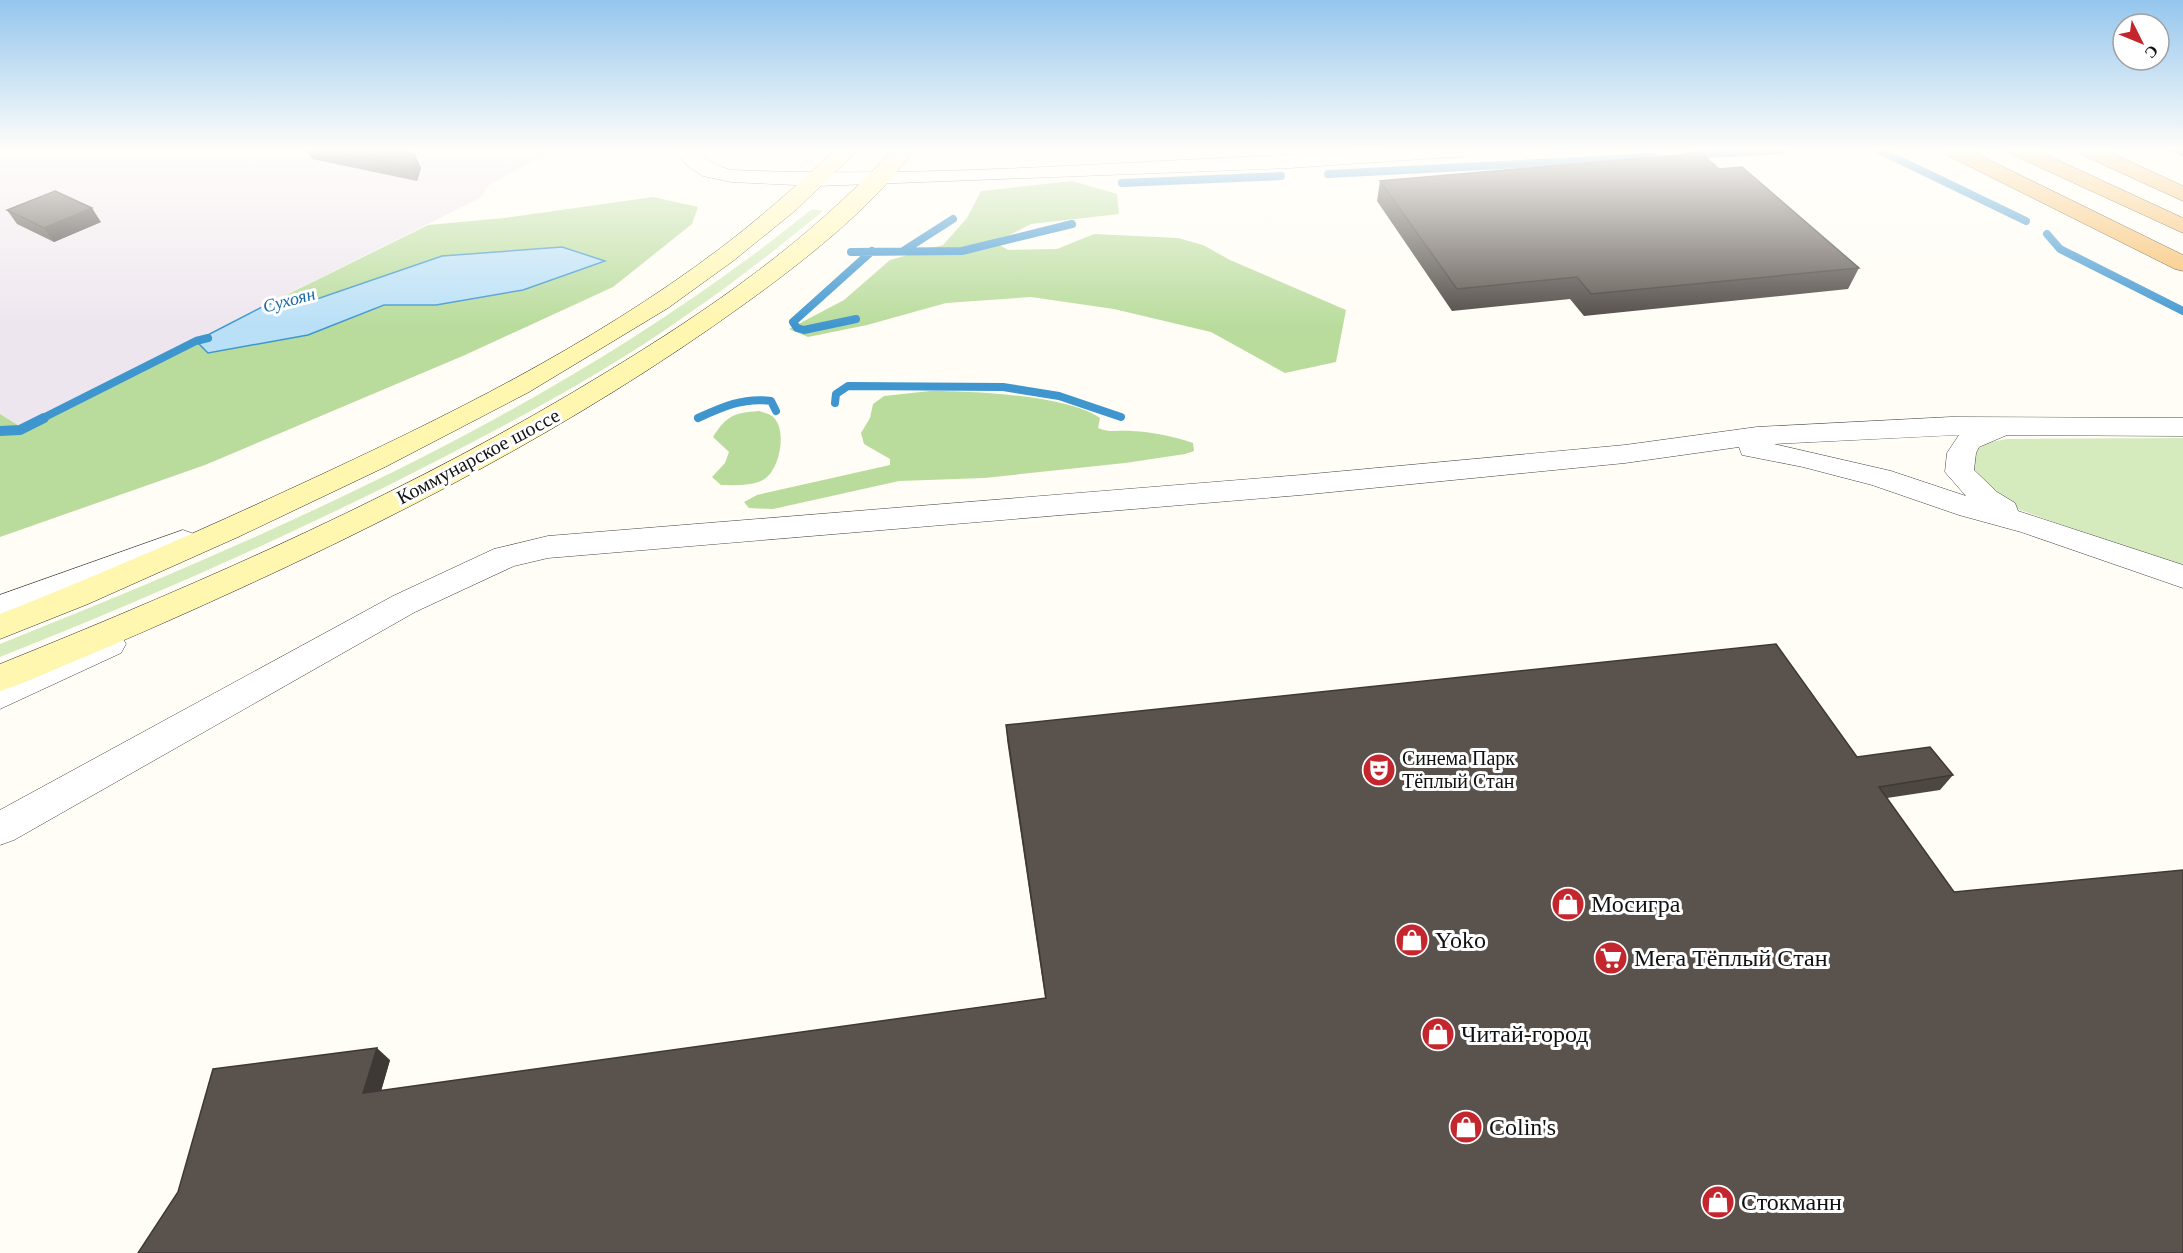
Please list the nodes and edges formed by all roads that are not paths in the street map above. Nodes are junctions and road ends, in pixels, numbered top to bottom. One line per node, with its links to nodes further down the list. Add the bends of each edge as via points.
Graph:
1 (785, 208): 10 (main road, via 713,265 572,356 377,460)
2 (849, 208): 12 (main road, Коммунарское шоссе, via 704,323 610,383 511,441)
3 (2070, 208): 6 (highway)
4 (2145, 208): 5 (highway)
5 (2183, 226)
6 (2183, 264)
7 (2014, 425): 8 (street); 9 (street, via 1842,430 1757,436); 11 (street, via 1983,432 1965,442 1959,456 1960,472 1986,499)
8 (2183, 427)
9 (1702, 445): 11 (street, via 1803,458); 18 (street, via 1301,485 537,549 505,557 404,604)
10 (286, 503): 14 (street); 15 (main road)
11 (2032, 525): 13 (street)
12 (339, 530): 16 (main road, Коммунарское шоссе); 17 (street)
13 (2183, 578)
14 (0, 607)
15 (0, 627)
16 (0, 678)
17 (0, 696)
18 (0, 829)

